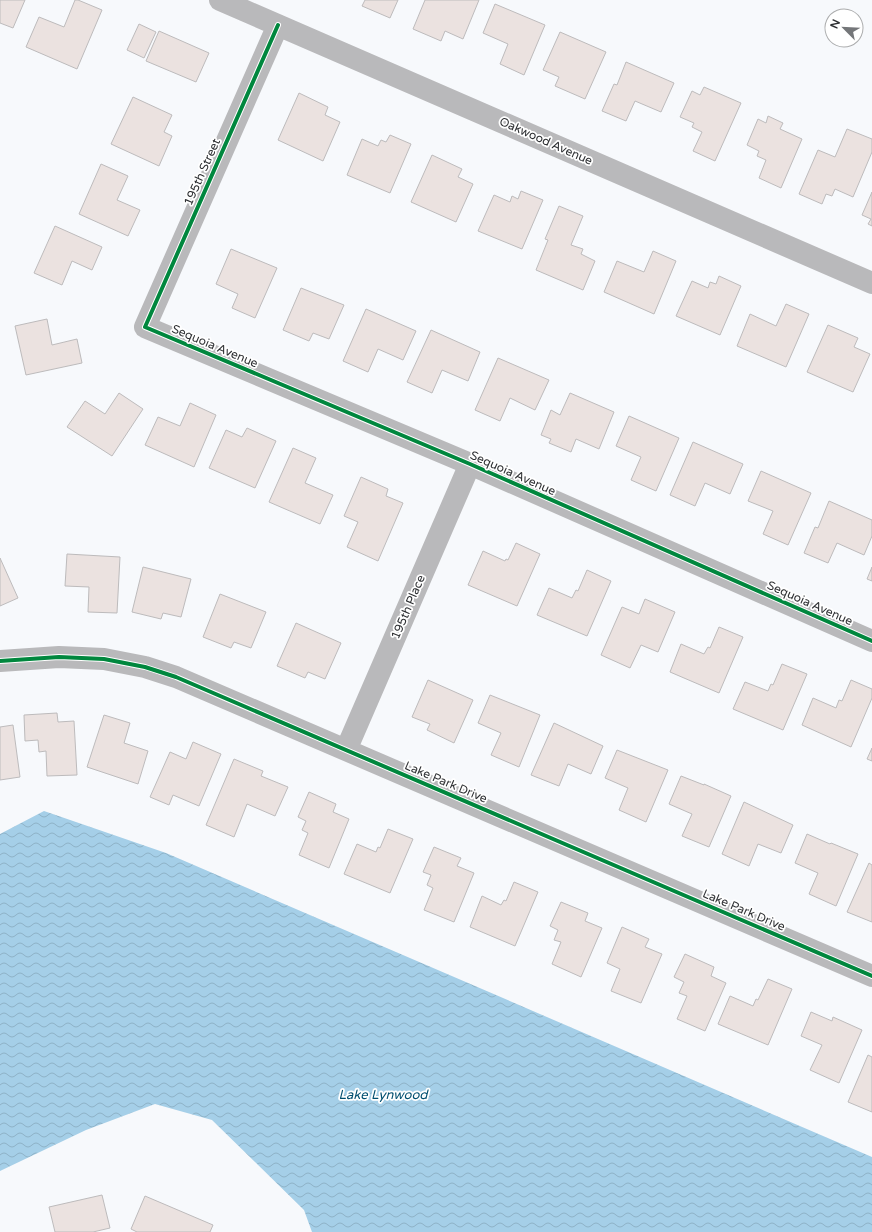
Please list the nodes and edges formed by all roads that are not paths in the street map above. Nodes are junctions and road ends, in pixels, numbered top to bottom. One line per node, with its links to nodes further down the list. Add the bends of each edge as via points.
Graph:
1 (220, 0): 2 (street, Oakwood Avenue)
2 (278, 24): 3 (street, Oakwood Avenue); 4 (street, 195th Street)
3 (872, 283)
4 (145, 328): 5 (street, Sequoia Avenue)
5 (470, 464): 6 (street, Sequoia Avenue); 8 (street, 195th Place)
6 (872, 641)
7 (0, 661): 8 (street, Lake Park Drive, via 58,656 104,659 145,667 176,677)
8 (346, 750): 9 (street, Lake Park Drive)
9 (872, 976)

